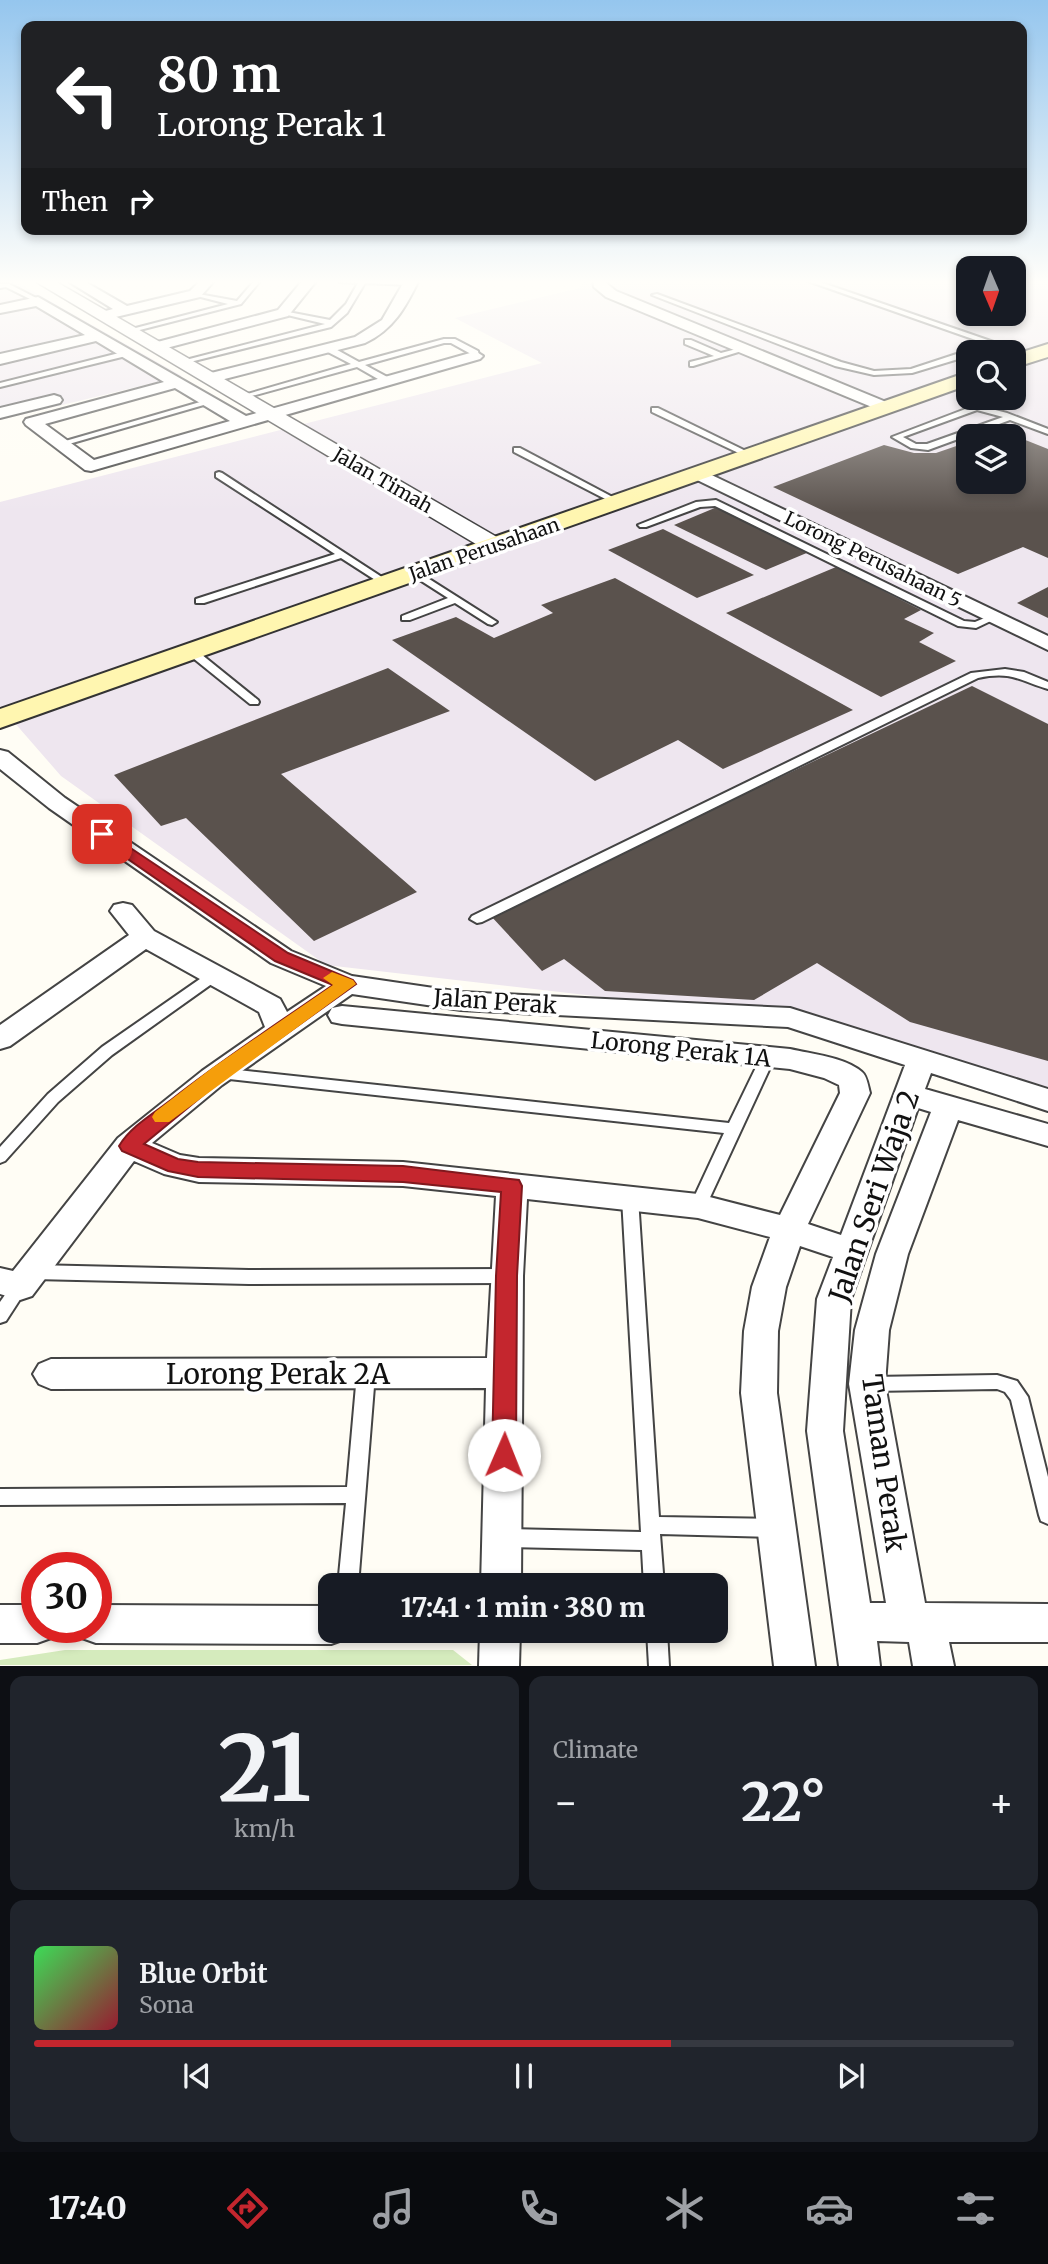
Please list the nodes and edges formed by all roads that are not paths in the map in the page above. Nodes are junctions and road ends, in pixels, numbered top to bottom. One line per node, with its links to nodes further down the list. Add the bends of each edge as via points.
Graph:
1 (112, 358): 21 (lane)
2 (134, 358): 16 (street)
3 (175, 358): 13 (street, Jalan Timah)
4 (198, 358): 13 (lane)
5 (289, 358): 17 (street)
6 (344, 358): 15 (lane)
7 (383, 358): 15 (lane)
8 (469, 358): 18 (street)
9 (715, 358): 14 (lane)
10 (765, 358): 24 (street)
11 (825, 358): 12 (lane, via 864,372 893,374)
12 (952, 358)
13 (182, 362): 17 (street, Jalan Timah)
14 (694, 364)
15 (357, 365): 18 (lane); 22 (lane)
16 (160, 373): 20 (street); 26 (street)
17 (209, 378): 22 (street, Jalan Timah)
18 (388, 381): 27 (street)
19 (956, 382): 24 (main road, Jalan Perusahaan)
20 (177, 383): 23 (street); 31 (street, via 32,422)
21 (0, 385)
22 (241, 397): 27 (street, Jalan Timah)
23 (210, 402): 29 (street); 31 (lane)
24 (885, 407): 33 (main road, Jalan Perusahaan)
25 (655, 410): 33 (lane)
26 (0, 413)
27 (271, 415): 29 (street); 38 (street, Jalan Timah)
28 (1009, 418): 28 (lane, via 928,447 896,437 970,408); 30 (lane)
29 (244, 422): 31 (street, via 91,466)
30 (1048, 432)
31 (60, 444)
32 (517, 450): 36 (lane)
33 (750, 455): 34 (main road, Jalan Perusahaan)
34 (698, 474): 36 (main road, Jalan Perusahaan); 44 (street, Lorong Perusahaan 5)
35 (219, 475): 39 (lane)
36 (618, 502): 38 (main road, Jalan Perusahaan)
37 (643, 525): 44 (lane, via 699,504 716,503 962,624 976,625)
38 (494, 545): 40 (main road, Jalan Perusahaan)
39 (341, 555): 41 (lane); 43 (lane)
40 (415, 573): 41 (main road, Jalan Perusahaan); 42 (lane)
41 (386, 583): 48 (main road, Jalan Perusahaan)
42 (456, 599): 45 (lane); 46 (lane)
43 (200, 601)
44 (994, 617): 47 (street, Lorong Perusahaan 5)
45 (406, 618)
46 (492, 622)
47 (1048, 644)
48 (192, 652): 50 (lane); 51 (main road, Jalan Perusahaan)
49 (1048, 686): 54 (lane, via 1020,673 999,670 975,675)
50 (254, 702)
51 (0, 719)
52 (0, 757): 57 (street, Jalan Perak, via 57,803 281,957)
53 (123, 911): 55 (street)
54 (477, 919)
55 (145, 937): 56 (street); 60 (street)
56 (215, 975): 59 (street, via 270,1006); 70 (lane, via 107,1051 53,1098)
57 (347, 984): 59 (street); 62 (street, Jalan Perak, via 461,1001 790,1018)
58 (342, 1015): 61 (street, Lorong Perak 1A)
59 (281, 1030): 63 (street)
60 (0, 1039)
61 (768, 1057): 67 (lane); 74 (street, Lorong Perak 1A, via 833,1070 852,1079 855,1093)
62 (922, 1060): 64 (street, Jalan Seri Waja 2); 65 (street, Jalan Perak)
63 (219, 1073): 67 (lane); 69 (street)
64 (909, 1095): 66 (street); 75 (street, Jalan Seri Waja 2)
65 (1048, 1100)
66 (948, 1106): 68 (street); 83 (street, Taman Perak, via 892,1254 872,1330)
67 (734, 1129): 73 (lane)
68 (1048, 1135)
69 (129, 1146): 71 (street, via 175,1166 198,1170 403,1174); 77 (street)
70 (0, 1157)
71 (512, 1186): 72 (street); 76 (street)
72 (630, 1198): 73 (street); 88 (lane)
73 (698, 1206): 74 (street)
74 (789, 1230): 75 (street); 87 (street, via 769,1287 761,1331 759,1392)
75 (852, 1251): 82 (street, Jalan Seri Waja 2, via 834,1299)
76 (506, 1276): 77 (lane); 79 (street)
77 (17, 1280): 78 (lane)
78 (0, 1316)
79 (505, 1373): 81 (street, Lorong Perak 2A); 89 (street)
80 (51, 1374): 81 (street, Lorong Perak 2A)
81 (366, 1374): 84 (lane)
82 (828, 1377): 83 (street); 93 (street, Jalan Seri Waja 2, via 825,1431)
83 (867, 1384): 86 (lane, via 997,1382 1011,1386 1019,1397); 94 (street, Taman Perak)
84 (353, 1495): 85 (lane); 90 (lane)
85 (0, 1497)
86 (1048, 1515)
87 (777, 1528): 88 (lane); 104 (street)
88 (650, 1533): 89 (lane); 92 (lane)
89 (502, 1537): 91 (street)
90 (349, 1573)
91 (501, 1573)
92 (653, 1573)
93 (853, 1622): 94 (street); 105 (street, Jalan Seri Waja 2)
94 (917, 1622): 95 (street); 106 (street, Taman Perak)
95 (1048, 1623)
96 (0, 1624): 97 (street)
97 (21, 1624)
98 (112, 1625): 99 (street)
99 (318, 1625)
100 (500, 1643): 102 (street)
101 (658, 1643): 103 (lane)
102 (499, 1665)
103 (659, 1665)
104 (795, 1665)
105 (860, 1665)
106 (934, 1665)

